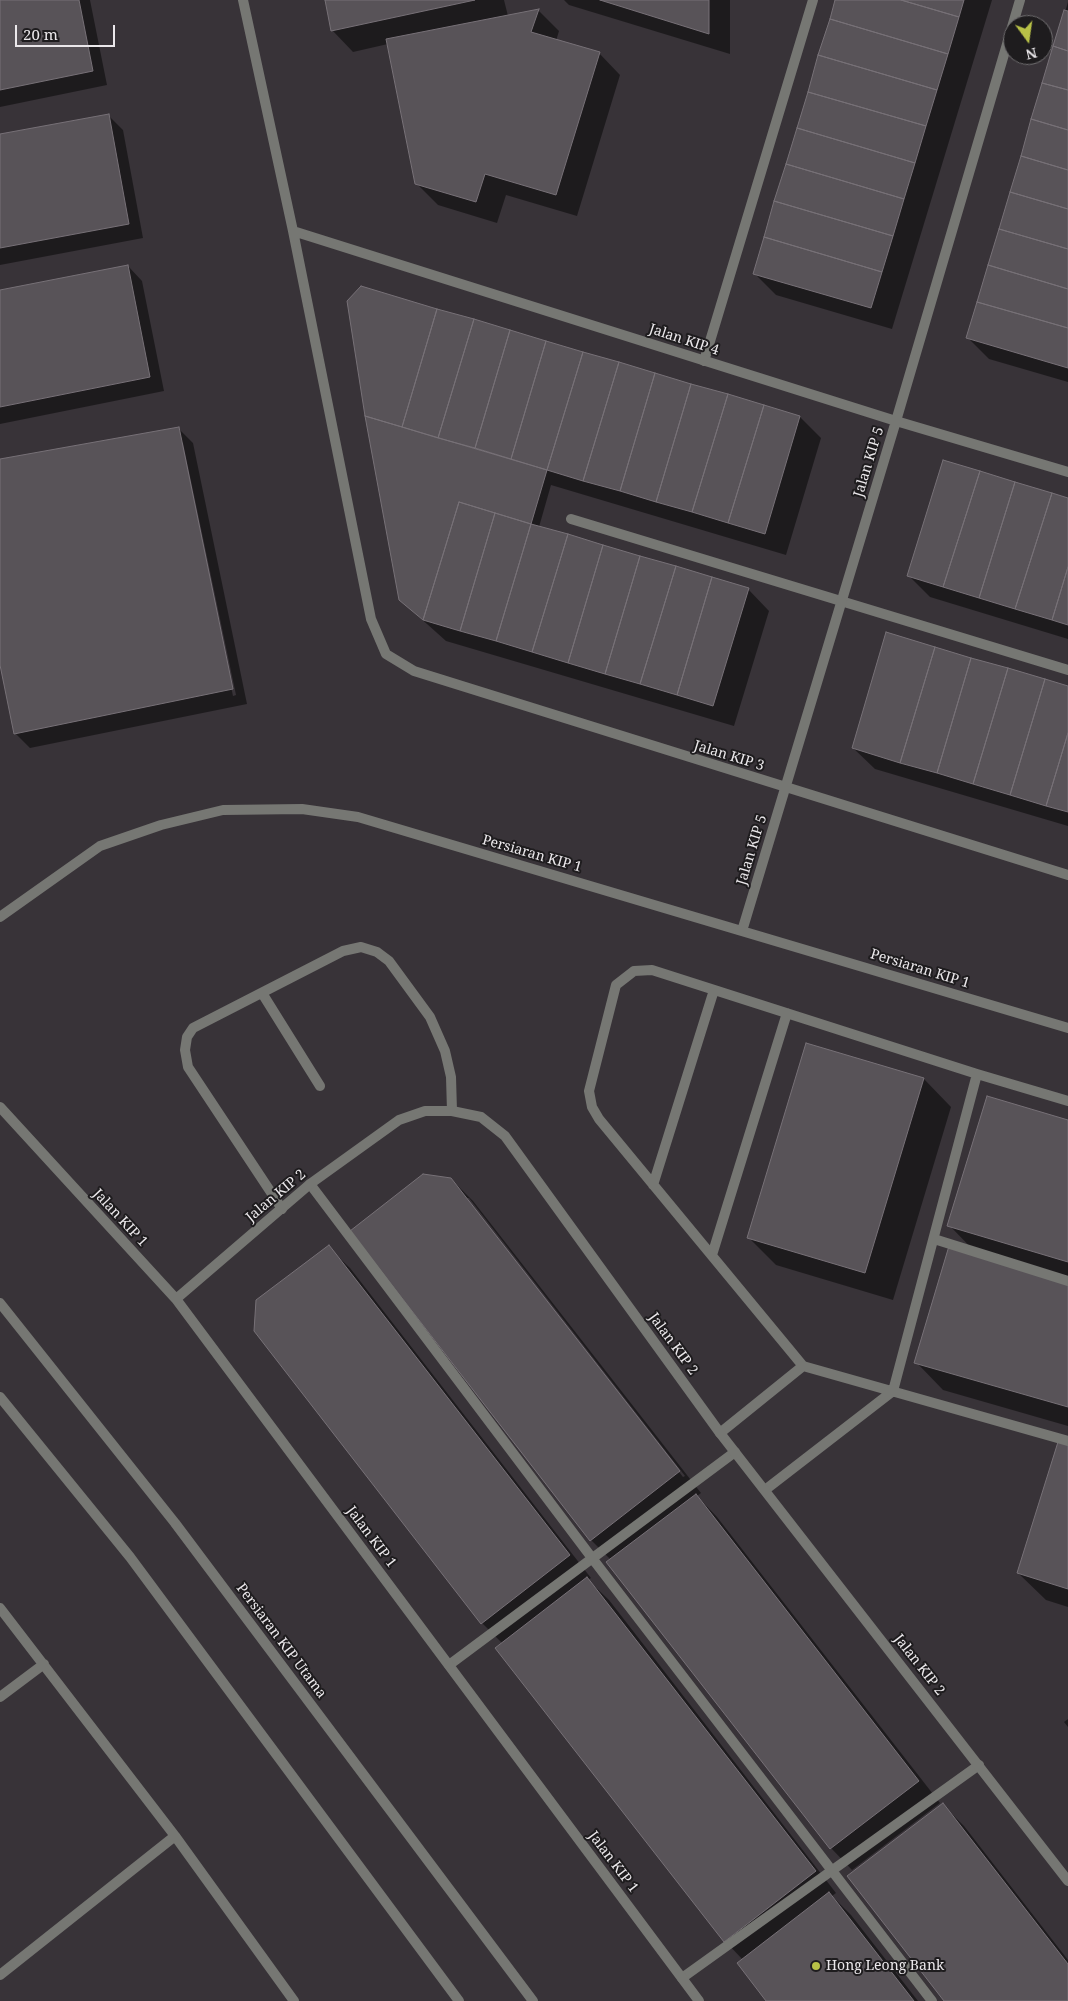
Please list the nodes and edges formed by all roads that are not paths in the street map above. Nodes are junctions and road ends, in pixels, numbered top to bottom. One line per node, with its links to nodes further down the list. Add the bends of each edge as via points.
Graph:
1 (243, 0): 4 (street)
2 (813, 0): 5 (street)
3 (1020, 0): 6 (street, Jalan KIP 5)
4 (293, 231): 5 (street, Jalan KIP 4); 11 (street, Jalan KIP 3, via 371,619 386,654 414,671)
5 (704, 360): 6 (street, Jalan KIP 4)
6 (896, 421): 7 (street, Jalan KIP 4); 9 (street, Jalan KIP 5)
7 (1068, 472)
8 (571, 519): 9 (street)
9 (842, 602): 10 (street); 11 (street, Jalan KIP 5)
10 (1068, 670)
11 (785, 788): 12 (street, Jalan KIP 3); 14 (street, Jalan KIP 5)
12 (1068, 875)
13 (0, 917): 14 (street, Persiaran KIP 1, via 100,846 161,825 223,810 302,809 358,817)
14 (742, 931): 18 (street, Persiaran KIP 1)
15 (714, 990): 17 (street); 25 (street); 25 (street, via 652,970 634,971 616,985 589,1091 598,1119)
16 (262, 993): 20 (street); 23 (street, via 343,951 361,948 377,952 389,961 430,1018 445,1051 451,1077); 26 (street, via 193,1028 187,1037 185,1050 188,1067)
17 (787, 1013): 19 (street); 28 (street)
18 (1068, 1028)
19 (977, 1074): 21 (street); 27 (street)
20 (320, 1086)
21 (1068, 1101)
22 (0, 1107): 30 (street, Jalan KIP 1)
23 (452, 1111): 24 (street, Jalan KIP 2, via 425,1111 400,1120); 35 (street, Jalan KIP 2, via 481,1118 505,1136)
24 (310, 1184): 26 (street, Jalan KIP 2); 39 (street)
25 (653, 1185): 28 (street)
26 (282, 1209): 30 (street, Jalan KIP 2)
27 (934, 1239): 29 (street); 33 (street)
28 (712, 1255): 32 (street)
29 (1068, 1281)
30 (176, 1300): 42 (street, Jalan KIP 1)
31 (0, 1303): 52 (street, Persiaran KIP Utama, via 175,1523)
32 (803, 1366): 33 (street); 35 (street)
33 (893, 1391): 36 (street); 38 (street)
34 (0, 1397): 51 (street, via 130,1557)
35 (720, 1433): 37 (street, Jalan KIP 2)
36 (1068, 1441)
37 (735, 1452): 38 (street, Jalan KIP 2); 39 (street)
38 (765, 1490): 44 (street, Jalan KIP 2)
39 (592, 1558): 42 (street); 46 (street)
40 (0, 1608): 41 (street)
41 (44, 1664): 43 (street); 45 (street)
42 (449, 1665): 49 (street, Jalan KIP 1)
43 (0, 1698)
44 (979, 1765): 46 (street); 47 (street, Jalan KIP 2)
45 (175, 1836): 48 (street); 50 (street)
46 (831, 1870): 49 (street); 54 (street)
47 (1068, 1882)
48 (0, 1976)
49 (682, 1978): 53 (street, Jalan KIP 1)
50 (294, 2001)
51 (459, 2001)
52 (533, 2001)
53 (699, 2001)
54 (932, 2001)

